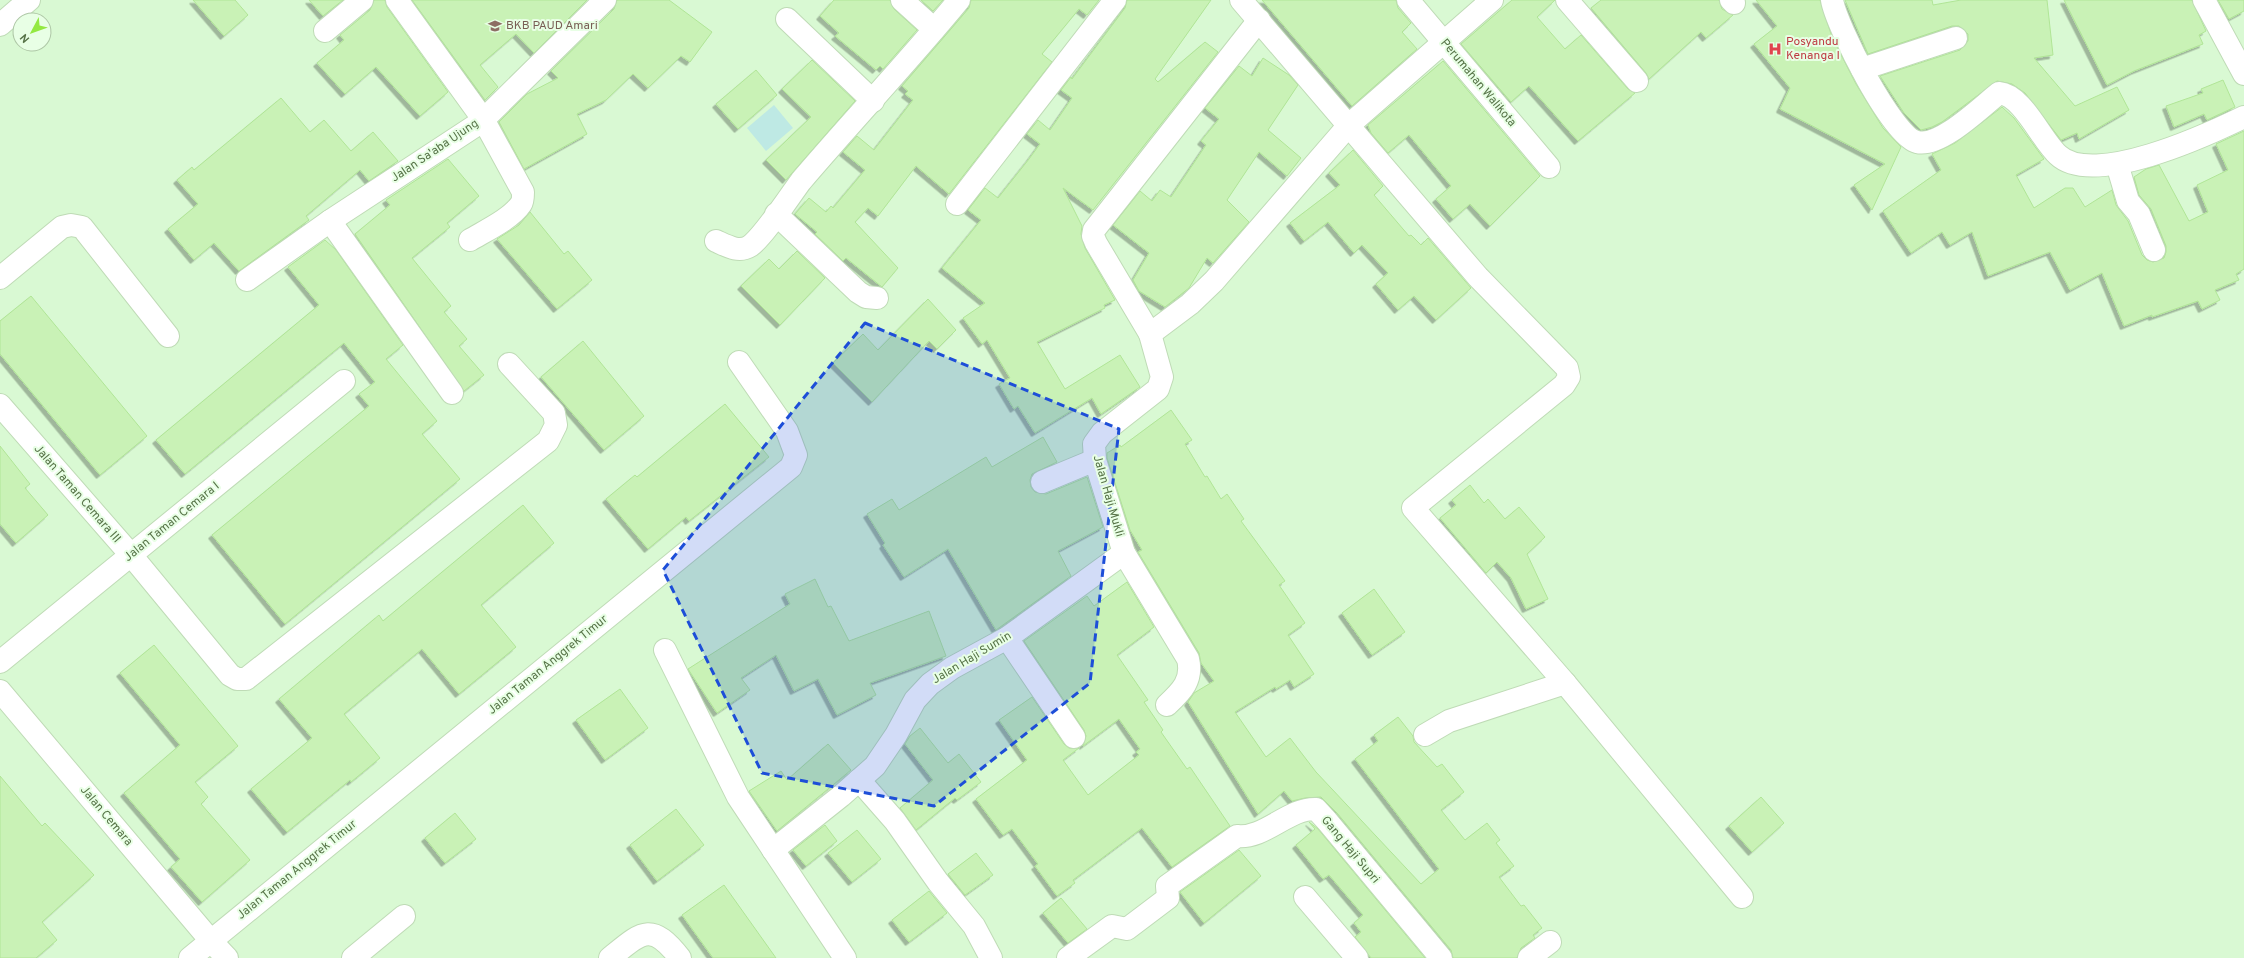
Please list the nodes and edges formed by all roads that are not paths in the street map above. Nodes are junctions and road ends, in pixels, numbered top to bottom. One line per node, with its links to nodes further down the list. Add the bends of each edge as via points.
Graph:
1 (29, 0): 16 (street)
2 (362, 0): 18 (street)
3 (397, 0): 26 (street)
4 (605, 0): 26 (street, Jalan Sa'aba Ujung)
5 (902, 0): 17 (street)
6 (959, 0): 17 (street)
7 (1115, 0): 30 (street)
8 (1241, 0): 15 (street)
9 (1408, 0): 20 (street, Perumahan Walikota)
10 (1492, 0): 20 (street)
11 (1567, 0): 23 (street)
12 (1832, 0): 21 (street)
13 (2204, 0): 22 (street)
14 (787, 19): 24 (street)
15 (1259, 20): 27 (street); 39 (street, Jalan Haji Mukli, via 1094,230 1096,243)
16 (0, 25)
17 (934, 29): 24 (street)
18 (325, 32)
19 (1956, 38): 21 (street)
20 (1444, 42): 27 (street); 29 (street, Perumahan Walikota)
21 (1862, 69): 28 (street, via 1897,127 1917,142 1931,141 1953,130 1998,93 2004,93 2018,103 2058,156 2082,166)
22 (2244, 74)
23 (1637, 81)
24 (873, 101): 31 (street)
25 (2244, 117): 28 (street, via 2204,136)
26 (484, 119): 32 (street, Jalan Sa'aba Ujung); 33 (street, via 523,192 521,204 513,212 500,223)
27 (1349, 125): 39 (street, via 1214,281 1190,304); 53 (street, via 1478,277 1567,368 1569,377 1564,385 1413,508)
28 (2117, 164): 35 (street, via 2128,201 2139,214)
29 (1549, 167)
30 (956, 204)
31 (776, 214): 34 (street, via 750,246 734,249); 38 (street, via 858,292 866,297)
32 (330, 221): 37 (street, Jalan Sa'aba Ujung); 44 (street)
33 (470, 240)
34 (716, 241)
35 (2154, 250)
36 (0, 278): 40 (street, via 62,227 82,226)
37 (247, 280)
38 (876, 298)
39 (1150, 334): 46 (street, Jalan Haji Mukli, via 1162,377 1161,384 1102,434 1094,444)
40 (168, 336)
41 (739, 362): 63 (street, Jalan Taman Anggrek Timur, via 787,431 796,455 791,467)
42 (509, 364): 49 (street, Jalan Taman Cemara III, via 554,414 556,425 548,441 246,679 230,675)
43 (344, 381): 49 (street, Jalan Taman Cemara I)
44 (452, 393)
45 (0, 406): 49 (street, Jalan Taman Cemara III)
46 (1095, 460): 47 (street); 48 (street, Jalan Haji Mukli)
47 (1042, 482)
48 (1124, 553): 50 (street, Jalan Haji Sumin); 55 (street, Jalan Haji Mukli, via 1188,659 1190,676 1187,684)
49 (131, 555): 52 (street, Jalan Taman Cemara I)
50 (1007, 638): 57 (street); 58 (street, Jalan Haji Sumin, via 952,668 930,684 915,700 896,735 874,766)
51 (664, 650): 59 (street, via 738,797)
52 (0, 662)
53 (1565, 683): 56 (street, via 1449,721); 61 (street)
54 (0, 691): 63 (street, Jalan Cemara)
55 (1167, 706)
56 (1425, 735)
57 (1074, 736)
58 (859, 780): 59 (street, Jalan Haji Sumin); 71 (street, via 895,821 938,882 974,926)
59 (773, 850): 70 (street)
60 (1305, 897): 73 (street)
61 (1742, 897)
62 (404, 916): 67 (street)
63 (210, 941): 65 (street, Jalan Taman Anggrek Timur); 66 (street, Jalan Cemara)
64 (1550, 942): 75 (street)
65 (190, 958)
66 (228, 958)
67 (353, 958)
68 (610, 958): 69 (street, via 634,939 645,934 658,935 669,943)
69 (680, 958)
70 (845, 958)
71 (990, 958)
72 (1068, 958): 74 (street, Gang Haji Supri, via 1112,926 1127,928 1168,898 1167,886 1237,836 1250,835 1305,808 1316,809)
73 (1357, 958)
74 (1441, 958)
75 (1529, 958)

